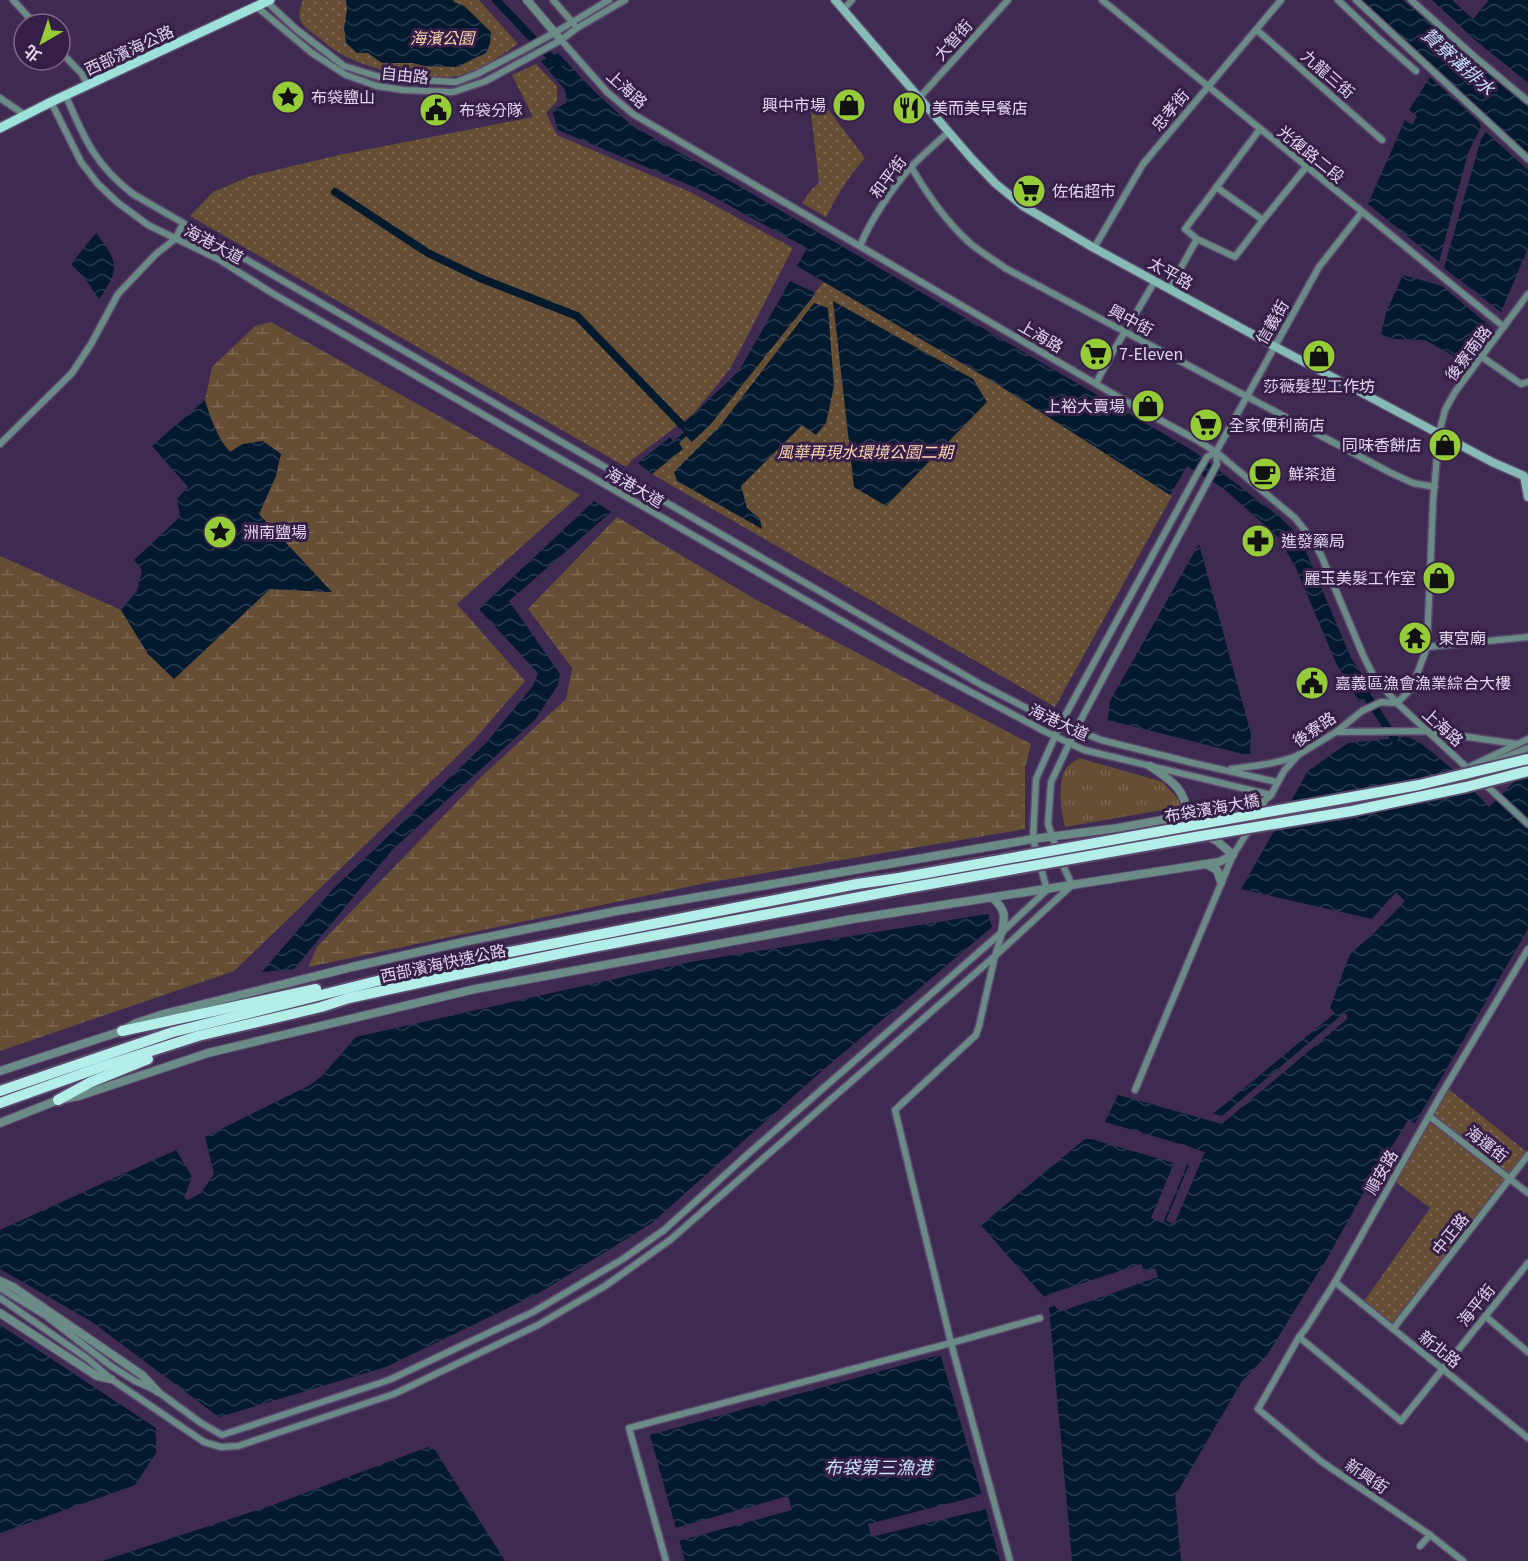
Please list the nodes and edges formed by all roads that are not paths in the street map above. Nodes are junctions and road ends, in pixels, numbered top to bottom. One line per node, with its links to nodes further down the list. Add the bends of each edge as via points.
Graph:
1 (13, 0): 17 (street)
2 (527, 0): 21 (street, 上海路)
3 (609, 0): 18 (street)
4 (625, 0): 19 (street)
5 (835, 0): 16 (main road, 太平路)
6 (852, 0): 16 (street)
7 (1008, 0): 29 (street, 大智街)
8 (1102, 0): 26 (street, 光復路二段)
9 (1281, 0): 20 (street, 忠孝街)
10 (1338, 0): 24 (street)
11 (1356, 0): 37 (street)
12 (1411, 0): 30 (street)
13 (269, 1): 15 (main road, 西部濱海公路); 21 (street, 自由路, via 296,29 344,66 383,78 456,81)
14 (553, 1): 18 (street)
15 (257, 7): 22 (street, 自由路, via 337,70 377,86 403,90 453,92 486,81); 25 (main road, 西部濱海公路)
16 (843, 10): 29 (main road, 太平路)
17 (24, 12)
18 (572, 22): 19 (street); 21 (street)
19 (577, 28): 22 (street)
20 (1257, 30): 26 (street, 忠孝街); 36 (street, 九龍三街)
21 (556, 32): 22 (street, 上海路)
22 (561, 40): 46 (street, 上海路, via 607,92 633,114)
23 (72, 64): 25 (street)
24 (1416, 71)
25 (88, 86): 27 (main road, 西部濱海公路)
26 (1208, 87): 34 (street, 光復路二段); 47 (street, 忠孝街, via 1143,164)
27 (66, 96): 31 (main road, 西部濱海公路); 43 (street, 海港大道, via 98,162 133,194)
28 (0, 98): 32 (street)
29 (919, 98): 35 (main road, 太平路)
30 (1528, 101)
31 (51, 102): 32 (main road, 西部濱海公路); 45 (street, 海港大道, via 81,162 98,184 148,225)
32 (25, 115): 33 (main road, 西部濱海公路)
33 (0, 128)
34 (1260, 129): 39 (street, 光復路二段); 40 (street)
35 (948, 132): 38 (street, 和平街); 47 (main road, 太平路, via 996,184 1023,206)
36 (1382, 140)
37 (1528, 159)
38 (911, 167): 46 (street, 和平街, via 897,183); 52 (street, 興中街, via 950,223 972,244 1005,268)
39 (1306, 167): 41 (street, 光復路二段); 42 (street)
40 (1216, 187): 42 (street); 44 (street, via 1185,229)
41 (1362, 212): 51 (street, 光復路二段); 53 (street, 信義街, via 1319,267)
42 (1263, 220): 44 (street, via 1235,257)
43 (183, 224): 45 (street); 66 (street, 海港大道, via 980,684)
44 (1197, 238): 49 (street)
45 (175, 239): 59 (street, via 118,294 72,373); 70 (street, 海港大道, via 218,259 893,651)
46 (860, 246): 56 (street, 上海路)
47 (1094, 248): 48 (main road, 太平路)
48 (1155, 281): 49 (main road, 太平路); 52 (street)
49 (1169, 290): 53 (main road, 太平路)
50 (1528, 294): 51 (street, 後寮南路)
51 (1504, 327): 54 (street, 後寮南路)
52 (1125, 331): 56 (street); 57 (street, 興中街)
53 (1274, 346): 57 (street, 信義街); 58 (main road, 太平路)
54 (1482, 357): 55 (street, via 1521,384); 58 (street, 後寮南路, via 1455,392)
55 (1528, 382)
56 (1096, 383): 60 (street, 上海路)
57 (1246, 396): 60 (street, 信義街); 61 (street, 興中街, via 1404,479)
58 (1439, 433): 61 (street); 62 (main road, 太平路, via 1524,476)
59 (0, 444)
60 (1216, 452): 65 (street, 上海路, via 1295,518 1311,538 1374,677); 66 (street, via 1207,457 1197,474); 67 (street, via 1217,464)
61 (1435, 487): 64 (street)
62 (1528, 497)
63 (1528, 637): 64 (street)
64 (1427, 647): 65 (street, via 1412,688)
65 (1396, 703): 68 (street, 上海路); 69 (street, 後寮路, via 1372,706)
66 (1061, 723): 67 (street, 海港大道); 70 (street)
67 (1076, 729): 72 (street); 79 (street, 海港大道, via 1101,740)
68 (1427, 731): 69 (street); 73 (street); 78 (street, 上海路)
69 (1336, 732): 75 (street, 後寮路)
70 (1055, 736): 72 (street, 海港大道); 88 (street, via 1036,779)
71 (1528, 739): 73 (street, 上海路)
72 (1070, 743): 77 (street, 海港大道); 87 (street, via 1051,782 1048,824)
73 (1517, 744): 78 (street, 上海路)
74 (1528, 748): 78 (street, 上海路)
75 (1298, 755): 79 (street); 81 (street, 後寮路)
76 (1528, 759): 91 (highway, 布袋濱海大橋, bridge, via 1419,785)
77 (1150, 766): 82 (street, 海港大道); 84 (street, via 1174,783 1187,804)
78 (1467, 768): 86 (street, 上海路)
79 (1224, 770): 81 (street, 海港大道)
80 (1528, 771): 94 (highway, 布袋濱海大橋, bridge, via 1352,811)
81 (1277, 782): 82 (street, 後寮路)
82 (1271, 795): 83 (street, 後寮路)
83 (1263, 802): 84 (street); 89 (street, 後寮路)
84 (1186, 816): 85 (street)
85 (1164, 820): 87 (street); 89 (street, via 1180,823 1217,841)
86 (1528, 824)
87 (1052, 837): 88 (street); 93 (street)
88 (1034, 839): 95 (street); 102 (street, via 722,892 463,942 194,1006)
89 (1233, 855): 90 (street); 92 (street, 後寮路)
90 (1206, 864): 92 (street, via 1217,870); 93 (street)
91 (899, 878): 100 (highway, 西部濱海快速公路)
92 (1221, 882): 104 (street, 後寮路)
93 (1071, 885): 95 (street); 99 (street)
94 (902, 889): 101 (highway, 西部濱海快速公路, via 488,968)
95 (1047, 890): 96 (street); 97 (street)
96 (993, 898): 97 (street, via 1005,916); 106 (street, via 853,919 475,989 208,1053)
97 (1002, 932): 99 (street); 129 (street, via 664,1230 533,1312 389,1380 222,1435)
98 (1528, 949): 108 (street, 順安路)
99 (995, 956): 125 (street, via 976,1035 895,1110); 128 (street, via 670,1240 605,1286 538,1325 394,1394 238,1446 221,1447 204,1442)
100 (381, 980): 102 (highway); 105 (highway, 西部濱海快速公路, via 173,1032)
101 (321, 1007): 106 (highway, via 168,1050); 107 (highway, 西部濱海快速公路, via 198,1036)
102 (122, 1031): 103 (street)
103 (0, 1071)
104 (1135, 1090)
105 (0, 1091)
106 (58, 1100): 109 (street)
107 (0, 1103)
108 (1429, 1116): 111 (street, 海運街); 117 (street, 順安路)
109 (0, 1123)
110 (1528, 1155): 111 (street, 中正路)
111 (1509, 1178): 112 (street, 海運街); 123 (street, 中正路)
112 (1528, 1193)
113 (1528, 1263): 114 (street, 海平街)
114 (1521, 1271): 115 (street); 121 (street, 海平街)
115 (1528, 1276)
116 (0, 1281): 129 (street, via 125,1363)
117 (1335, 1281): 123 (street, 新北路); 124 (street, 順安路)
118 (0, 1288): 129 (street, via 46,1316 135,1381)
119 (0, 1298): 128 (street)
120 (0, 1312): 128 (street, via 97,1376)
121 (1485, 1316): 126 (street); 127 (street, 海平街)
122 (1040, 1318): 125 (street)
123 (1393, 1329): 127 (street, 新北路)
124 (1299, 1337): 127 (street, 海平街, via 1401,1421); 130 (street, 順安路)
125 (951, 1343): 134 (street, via 629,1428); 135 (street)
126 (1528, 1352)
127 (1442, 1368): 131 (street, 新北路)
128 (111, 1379)
129 (157, 1390)
130 (1258, 1409): 132 (street, 新興街, via 1322,1462)
131 (1528, 1438)
132 (1430, 1535): 133 (street); 136 (street, 新興街)
133 (1420, 1546)
134 (666, 1561)
135 (1010, 1561)
136 (1463, 1561)

